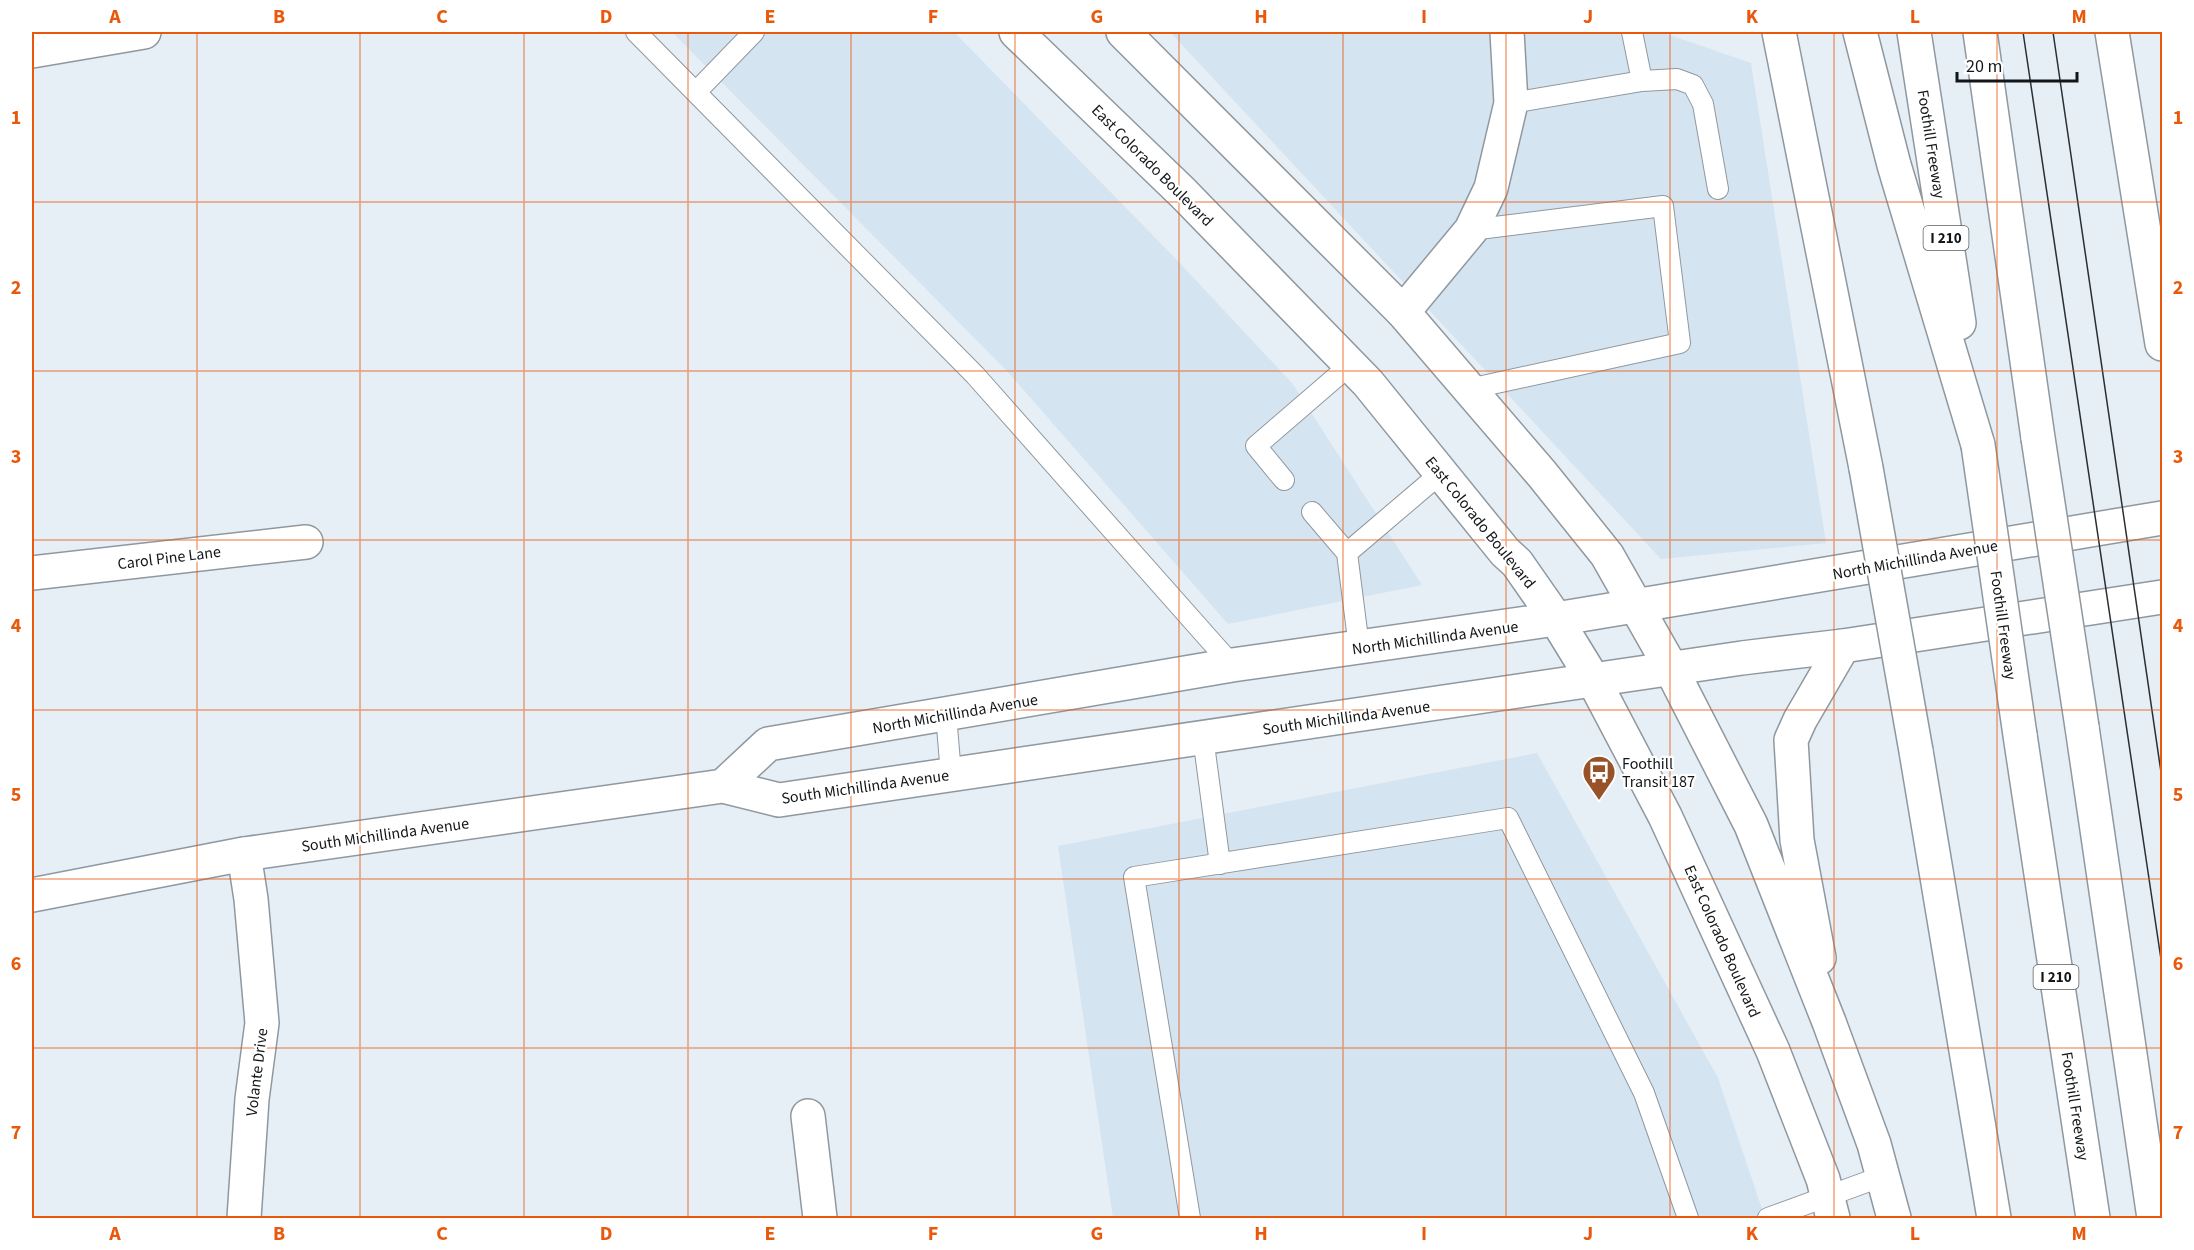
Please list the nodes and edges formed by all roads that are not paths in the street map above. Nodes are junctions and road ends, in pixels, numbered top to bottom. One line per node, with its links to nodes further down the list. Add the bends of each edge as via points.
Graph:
1 (144, 32): 13 (main road)
2 (636, 32): 15 (lane)
3 (754, 32): 15 (lane)
4 (1016, 32): 21 (main road, East Colorado Boulevard, via 1183,193)
5 (1123, 32): 19 (main road)
6 (1507, 32): 16 (main road)
7 (1632, 32): 14 (lane)
8 (1779, 32): 56 (main road, bridge, via 1866,468)
9 (1860, 32): 23 (main road, via 1894,165)
10 (1914, 32): 23 (main road, Foothill Freeway / I 210)
11 (1980, 32): 58 (main road, bridge)
12 (2112, 32): 20 (main road)
13 (32, 51)
14 (1642, 81): 16 (lane); 17 (lane, via 1677,79 1693,85 1703,104)
15 (696, 92): 36 (lane, via 975,375)
16 (1511, 102): 18 (main road, via 1491,188)
17 (1718, 189)
18 (1471, 230): 19 (main road); 22 (lane, via 1663,206 1680,343)
19 (1403, 312): 22 (main road)
20 (2163, 344)
21 (1350, 365): 24 (main road, East Colorado Boulevard); 25 (lane, via 1256,446)
22 (1470, 389): 32 (main road, via 1607,555)
23 (1978, 445): 57 (main road, Foothill Freeway / I 210, bridge)
24 (1442, 473): 29 (lane); 33 (main road, East Colorado Boulevard, via 1517,563)
25 (1284, 480)
26 (1312, 512): 29 (lane)
27 (2163, 518): 32 (main road, North Michillinda Avenue)
28 (306, 542): 30 (main road, Carol Pine Lane)
29 (1347, 553): 35 (lane)
30 (32, 573)
31 (2163, 597): 34 (main road)
32 (1636, 606): 33 (main road, North Michillinda Avenue); 37 (main road)
33 (1556, 619): 35 (main road, North Michillinda Avenue); 38 (main road, East Colorado Boulevard)
34 (1843, 646): 37 (main road); 46 (main road, via 1791,740 1797,840)
35 (1359, 647): 36 (main road, North Michillinda Avenue)
36 (1232, 665): 39 (main road, North Michillinda Avenue)
37 (1671, 669): 38 (main road); 46 (main road, via 1751,825)
38 (1594, 681): 40 (main road, South Michillinda Avenue); 49 (main road, East Colorado Boulevard, via 1665,816 1768,1041 1823,1179)
39 (946, 715): 41 (lane); 42 (main road, North Michillinda Avenue, via 768,744)
40 (1203, 737): 41 (main road, South Michillinda Avenue); 44 (lane)
41 (951, 774): 42 (main road, South Michillinda Avenue, via 779,800)
42 (723, 786): 43 (main road, South Michillinda Avenue)
43 (244, 854): 45 (main road, South Michillinda Avenue); 50 (main road, Volante Drive, via 262,1023)
44 (1220, 864): 52 (lane, via 1134,878); 53 (lane, via 1508,818 1644,1094)
45 (32, 895)
46 (1829, 1022): 48 (main road, via 1875,1144)
47 (808, 1116): 51 (main road)
48 (1883, 1176): 49 (lane); 55 (main road)
49 (1830, 1207): 54 (lane)
50 (244, 1218)
51 (820, 1218)
52 (1190, 1218)
53 (1688, 1218)
54 (1768, 1218)
55 (1894, 1218)
56 (1994, 1218)
57 (2093, 1218)
58 (2154, 1218)

